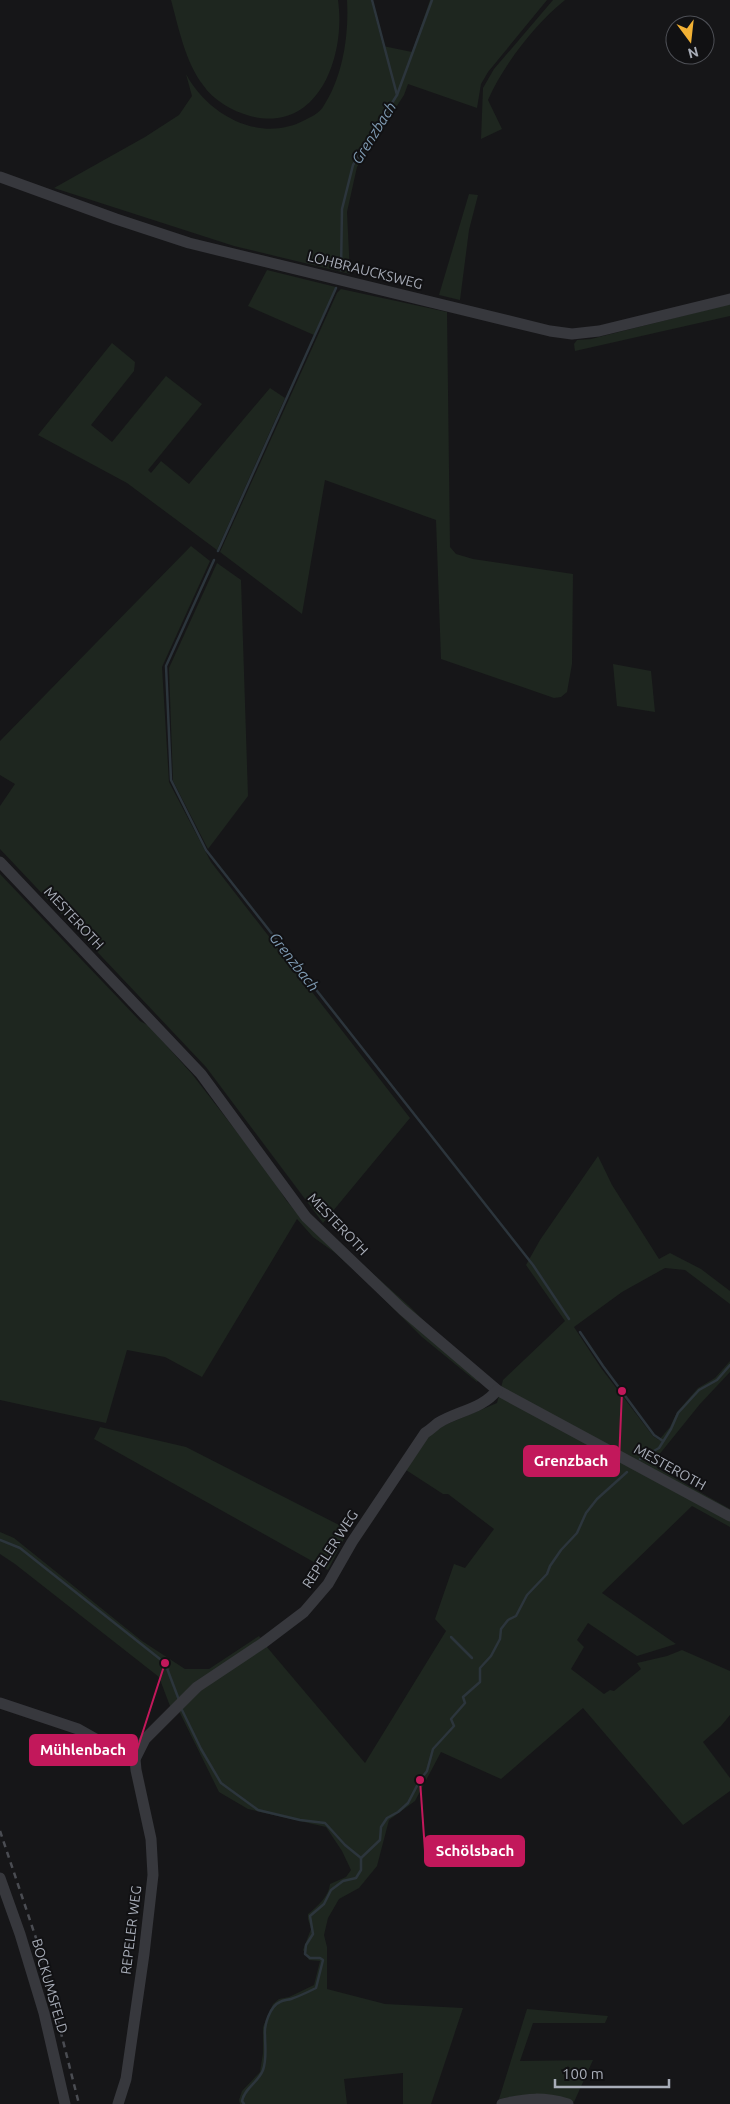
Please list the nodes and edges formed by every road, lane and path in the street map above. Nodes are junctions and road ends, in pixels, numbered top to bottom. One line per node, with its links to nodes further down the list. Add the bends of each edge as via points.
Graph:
1 (0, 177): 2 (street, LOHBRAUCKSWEG, via 206,247 550,331 572,334 599,331)
2 (730, 299)
3 (0, 862): 4 (street, MESTEROTH, via 202,1074 306,1217 403,1310)
4 (497, 1390): 5 (street, MESTEROTH); 7 (street, REPELER WEG, via 483,1403 438,1423 426,1433 352,1542 328,1584 304,1612 197,1687 145,1739)
5 (730, 1516)
6 (0, 1703): 7 (street, via 78,1728)
7 (135, 1759): 10 (street, REPELER WEG, via 151,1840 153,1875 126,2079)
8 (0, 1878): 9 (street, BOCKUMSFELD, via 44,2013)
9 (65, 2104)
10 (118, 2104)
11 (502, 2104): 12 (street, via 527,2098)
12 (568, 2104)

